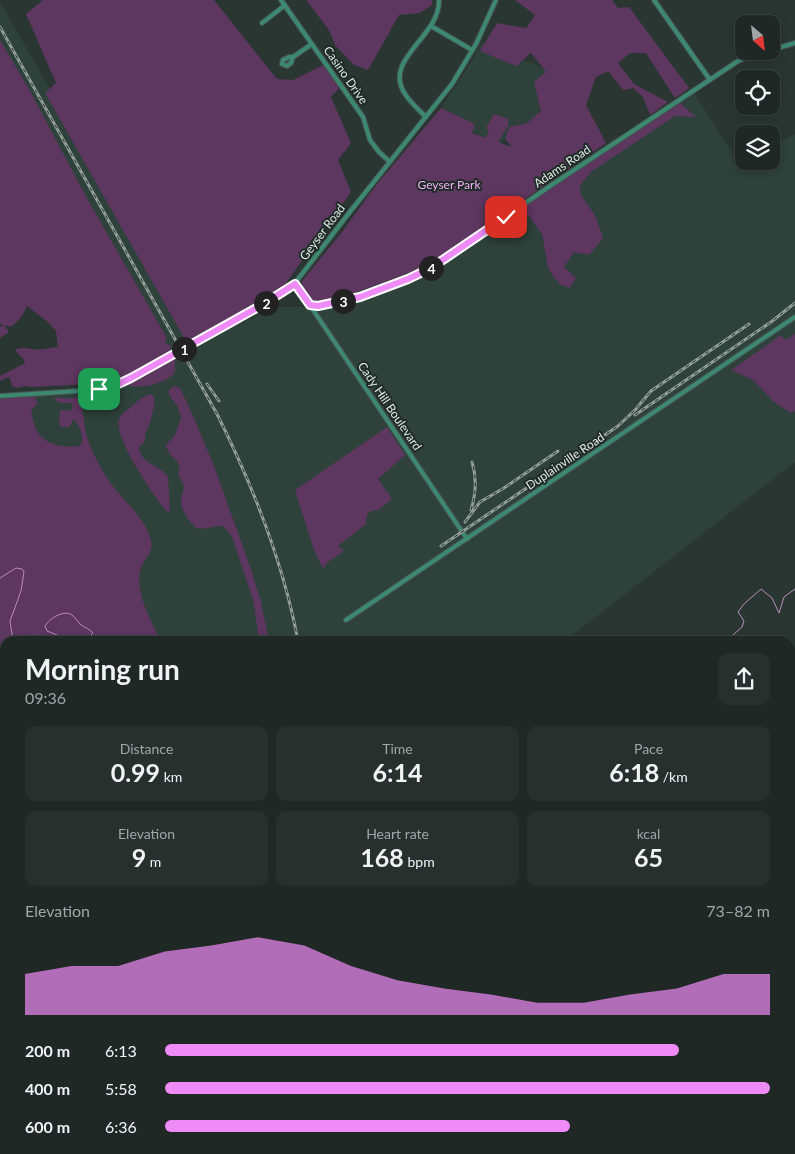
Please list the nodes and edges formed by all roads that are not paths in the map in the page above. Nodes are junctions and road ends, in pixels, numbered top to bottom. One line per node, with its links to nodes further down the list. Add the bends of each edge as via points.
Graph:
1 (280, 0): 5 (street, Casino Drive)
2 (439, 0): 7 (street)
3 (496, 0): 11 (street, Geyser Road)
4 (654, 0): 14 (street)
5 (284, 6): 6 (street); 9 (street, Casino Drive)
6 (262, 23)
7 (431, 26): 11 (street); 15 (street, via 406,57 400,70 401,87)
8 (795, 43): 10 (street)
9 (312, 44): 12 (street); 16 (street, Casino Drive, via 363,117 373,144)
10 (780, 47)
11 (472, 50): 15 (street, Geyser Road, via 452,84)
12 (293, 57)
13 (741, 60): 14 (street, Adams Road)
14 (710, 80): 18 (street, Adams Road, via 431,268 360,297)
15 (426, 117): 16 (street, Geyser Road)
16 (390, 162): 17 (street, Geyser Road)
17 (295, 284): 18 (street, Cady Hill Boulevard); 20 (street, Geyser Road, bridge, via 109,388)
18 (310, 305): 21 (street, Cady Hill Boulevard)
19 (795, 317): 21 (street, Duplainville Road)
20 (0, 396)
21 (467, 539): 22 (street, Duplainville Road)
22 (346, 620)

